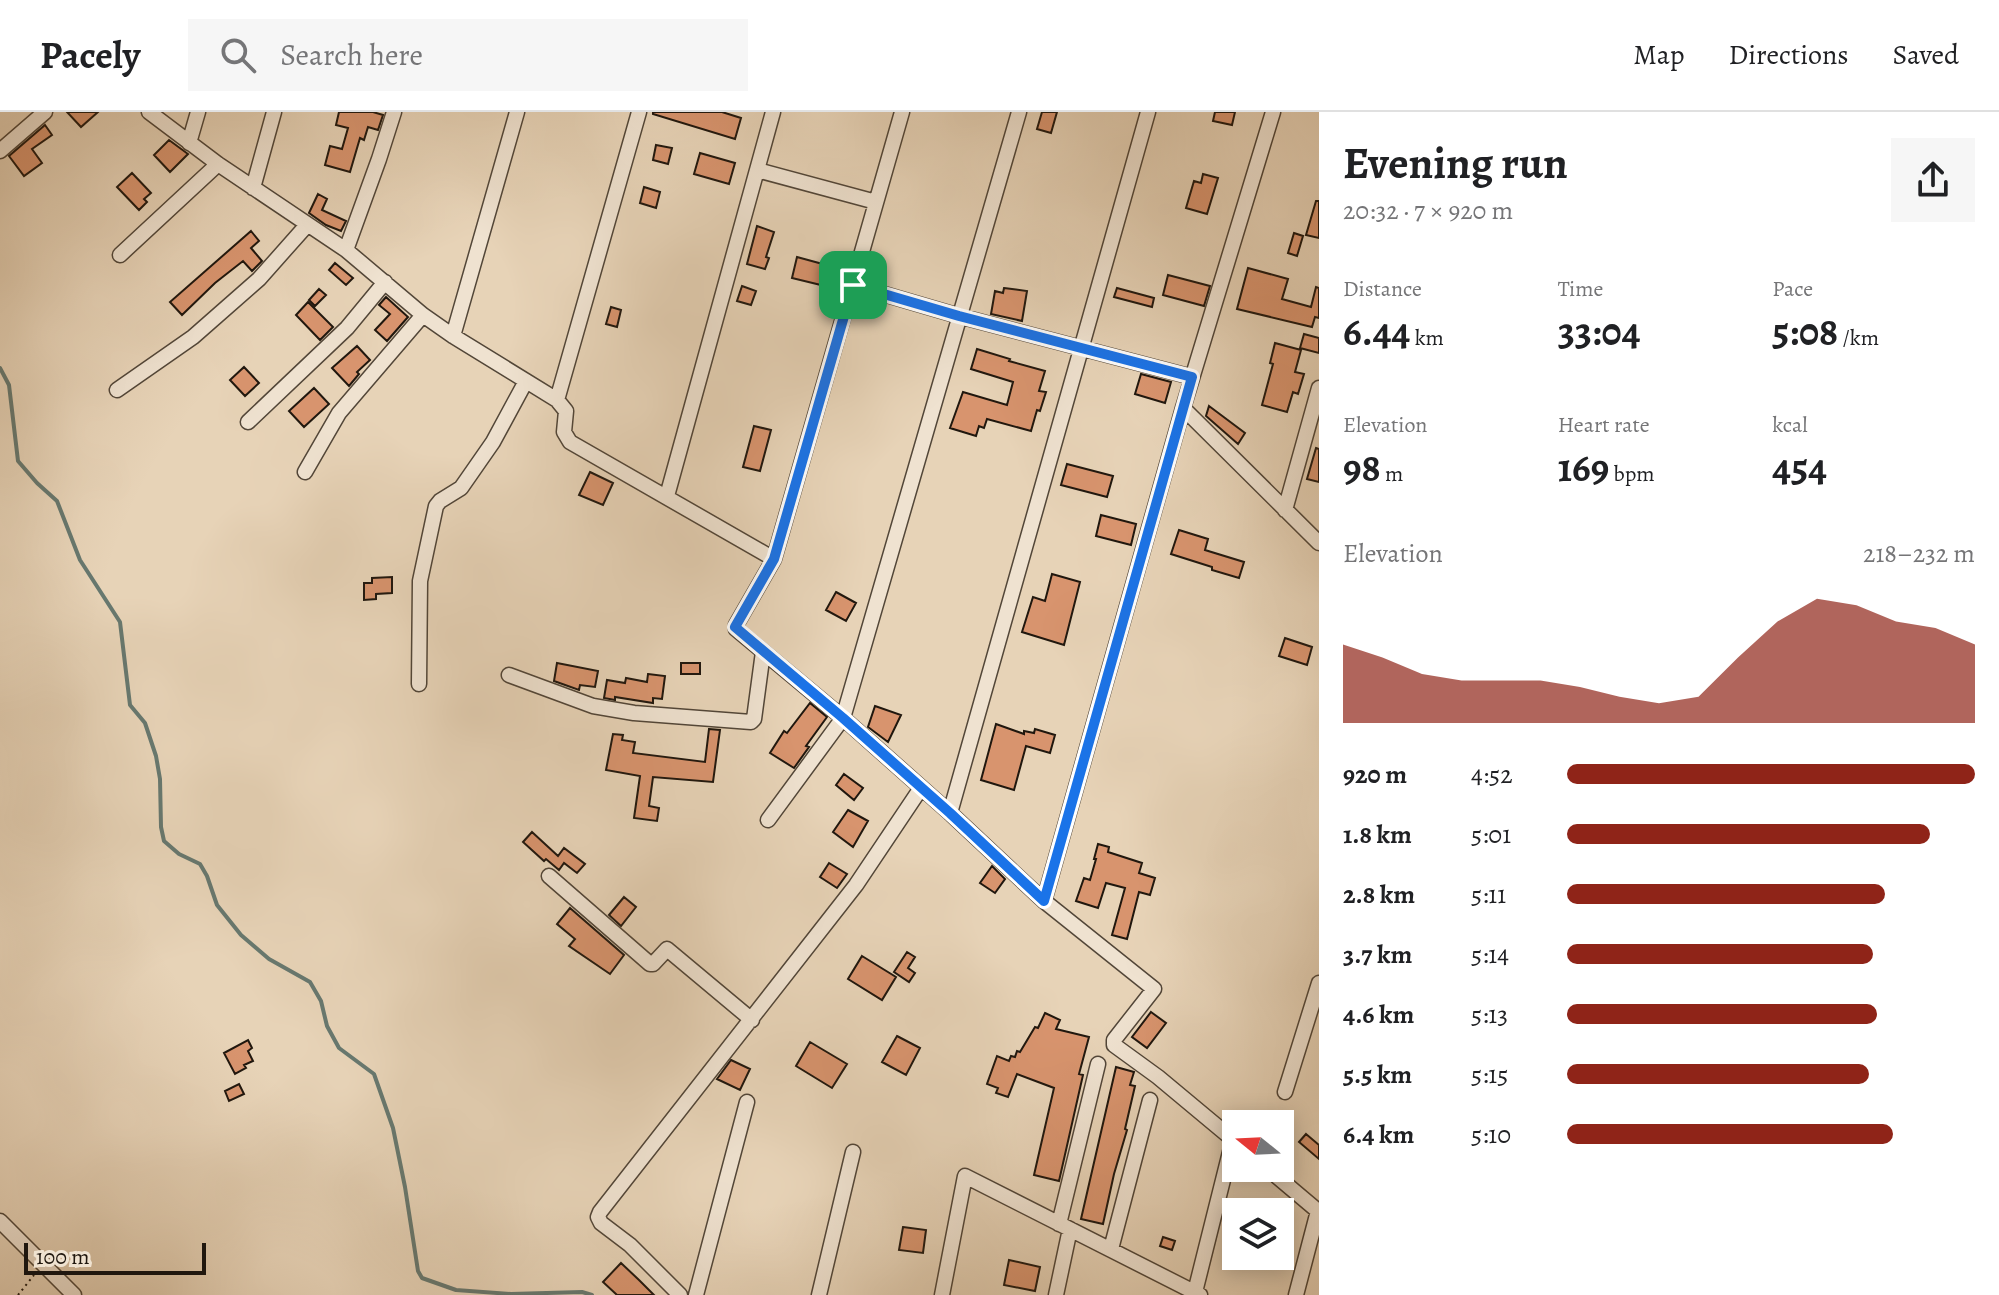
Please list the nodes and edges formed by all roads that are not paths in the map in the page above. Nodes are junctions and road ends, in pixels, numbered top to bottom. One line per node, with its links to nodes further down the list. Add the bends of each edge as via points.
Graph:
1 (45, 112): 14 (street)
2 (149, 112): 13 (street)
3 (198, 112): 13 (street)
4 (274, 112): 17 (street)
5 (394, 112): 20 (street)
6 (517, 112): 26 (street)
7 (639, 112): 32 (street)
8 (773, 112): 16 (street)
9 (902, 112): 18 (street)
10 (1019, 112): 25 (street)
11 (1148, 112): 27 (street)
12 (1273, 112): 28 (street)
13 (189, 143): 15 (street)
14 (0, 151)
15 (218, 164): 17 (street); 21 (street)
16 (757, 170): 18 (street); 36 (street)
17 (253, 188): 19 (street)
18 (876, 202): 23 (street)
19 (307, 225): 20 (street); 31 (street, via 259,279 193,337)
20 (346, 250): 22 (street)
21 (120, 255)
22 (385, 282): 24 (street); 34 (street, via 347,328)
23 (853, 285): 25 (street); 39 (street)
24 (423, 315): 26 (street); 35 (street, via 339,413)
25 (959, 316): 27 (street); 43 (street)
26 (453, 336): 29 (street)
27 (1083, 347): 28 (street); 45 (street)
28 (1192, 377): 33 (street)
29 (526, 381): 32 (street); 42 (street, via 461,488 436,506 420,581)
30 (1319, 388): 37 (street)
31 (117, 390)
32 (557, 400): 36 (street, via 566,411 564,432 570,442)
33 (1183, 408): 37 (street); 48 (street)
34 (248, 422)
35 (305, 472)
36 (667, 496): 39 (street)
37 (1285, 510): 38 (street)
38 (1319, 543)
39 (774, 559): 40 (street, via 735,627)
40 (763, 652): 41 (street, via 751,722 593,706); 43 (street)
41 (509, 675)
42 (419, 684)
43 (843, 718): 44 (street); 46 (street)
44 (921, 788): 45 (street); 50 (street, via 856,885)
45 (950, 813): 48 (street)
46 (768, 820)
47 (549, 876): 50 (street, via 647,962 653,964 667,949)
48 (1044, 901): 55 (street, via 1154,989 1114,1045)
49 (1319, 983): 52 (street)
50 (752, 1020): 66 (street, via 598,1217)
51 (1098, 1064): 61 (street)
52 (1285, 1092)
53 (1150, 1100): 62 (street)
54 (747, 1102): 67 (street)
55 (1222, 1130)
56 (853, 1152): 68 (street)
57 (1225, 1182): 64 (street)
58 (1283, 1182): 59 (street)
59 (1318, 1212): 71 (street)
60 (0, 1221): 65 (street)
61 (1065, 1226): 62 (street); 69 (street, via 965,1176); 70 (street)
62 (1111, 1249): 63 (street)
63 (1170, 1288): 64 (street)
64 (1197, 1294)
65 (74, 1295)
66 (680, 1295)
67 (696, 1295)
68 (819, 1295)
69 (942, 1295)
70 (1056, 1295)
71 (1296, 1295)

